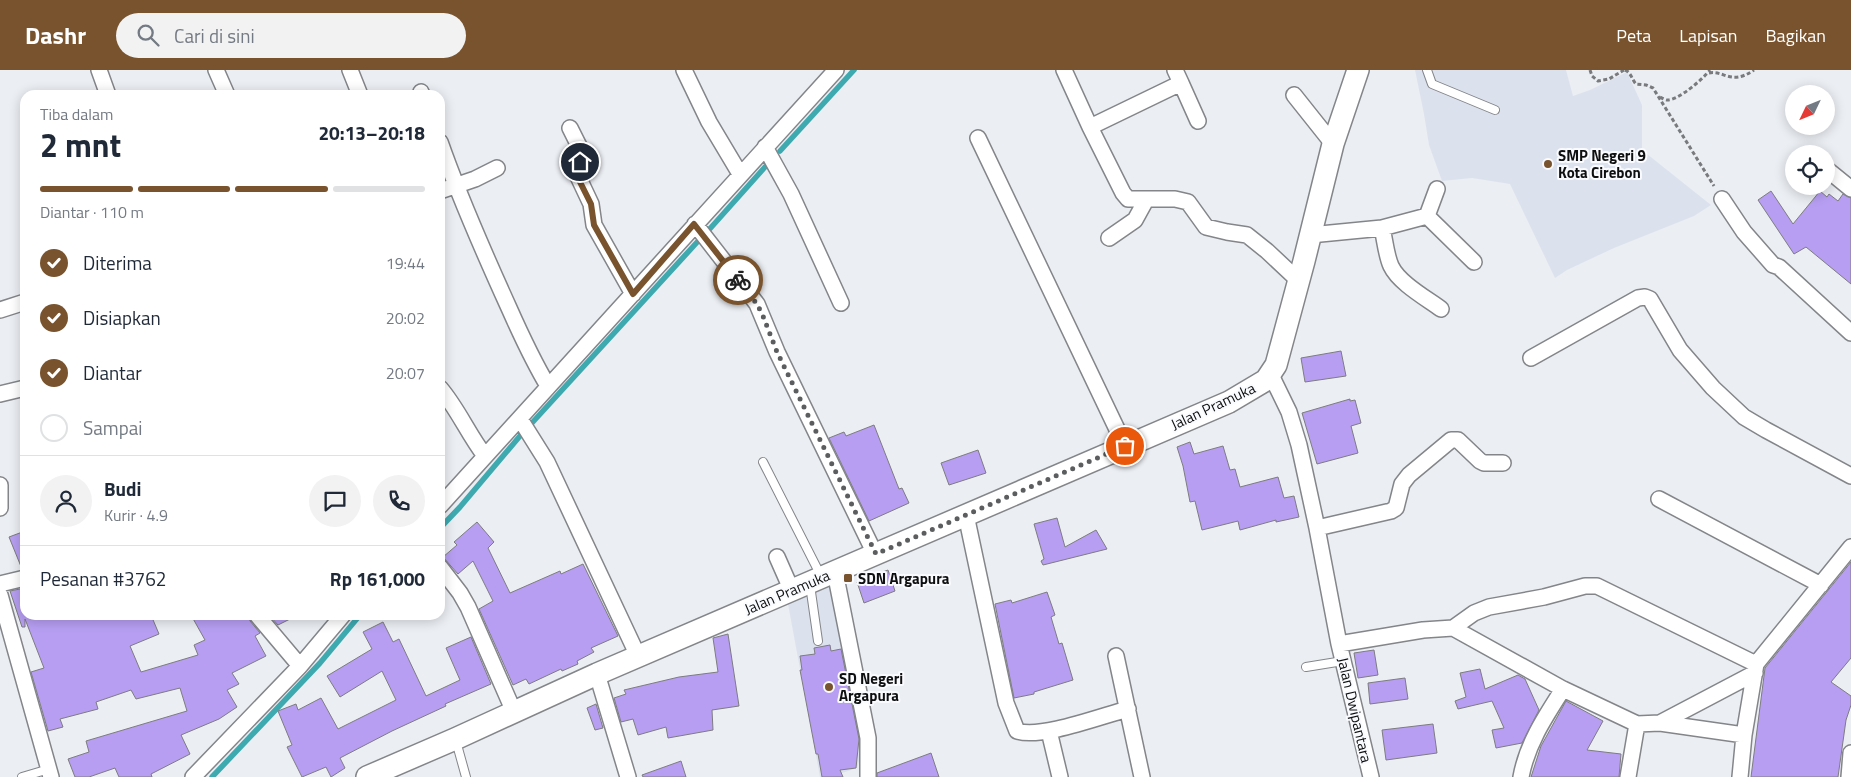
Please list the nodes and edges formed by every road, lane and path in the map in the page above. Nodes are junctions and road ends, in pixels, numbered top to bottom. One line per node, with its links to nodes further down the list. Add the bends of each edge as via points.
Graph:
1 (99, 70): 15 (street)
2 (216, 70): 16 (street)
3 (350, 70): 17 (street)
4 (684, 70): 29 (street, via 709,122)
5 (836, 70): 26 (street)
6 (1064, 70): 22 (street)
7 (1358, 70): 25 (street, Jalan Pramuka)
8 (1427, 70): 20 (lane, via 1432,84)
9 (1590, 70): 10 (path, via 1595,79 1603,81)
10 (1625, 70): 19 (path, via 1636,84 1654,88)
11 (1710, 70): 13 (path)
12 (1754, 70): 13 (path, via 1737,77 1714,72)
13 (1707, 75): 19 (path, via 1673,99)
14 (1178, 76): 21 (street); 22 (street)
15 (106, 90)
16 (225, 90)
17 (358, 90)
18 (1294, 95): 25 (street)
19 (1658, 96): 35 (path)
20 (1495, 110)
21 (1198, 121)
22 (1090, 127): 36 (street, via 1123,193 1128,199)
23 (570, 128): 44 (street, via 584,156 574,170 591,204 594,225)
24 (978, 138): 57 (street)
25 (1333, 144): 40 (street, Jalan Pramuka)
26 (765, 148): 29 (street); 45 (street, via 791,194)
27 (445, 156): 31 (street)
28 (497, 168): 31 (street)
29 (740, 174): 38 (street)
30 (1835, 176): 34 (street)
31 (455, 185): 32 (street); 52 (street, via 523,341)
32 (445, 189)
33 (1437, 189): 37 (street)
34 (1851, 189)
35 (1722, 199): 49 (street, via 1744,232 1773,265)
36 (1146, 200): 41 (street, via 1135,220); 43 (street, via 1188,202 1206,227 1247,235)
37 (1427, 216): 39 (street); 42 (street)
38 (694, 224): 44 (street); 69 (street, via 757,304 777,352)
39 (1382, 228): 40 (street); 47 (street, via 1390,265 1395,273)
40 (1310, 235): 43 (street, Jalan Pramuka)
41 (1109, 238)
42 (1474, 262)
43 (1298, 281): 51 (street, Jalan Pramuka)
44 (633, 294): 52 (street)
45 (841, 303)
46 (20, 304): 48 (street)
47 (1441, 309)
48 (0, 310)
49 (1851, 333)
50 (1531, 358): 61 (street, via 1645,297 1650,299 1680,350 1713,388 1744,416)
51 (1271, 375): 57 (street, Jalan Pramuka, via 1228,402); 67 (street, Jalan Dwipantara, via 1292,422)
52 (548, 386): 56 (street)
53 (20, 389): 54 (street)
54 (0, 394)
55 (445, 395): 58 (street)
56 (520, 419): 58 (street); 82 (street, via 546,462)
57 (1125, 446): 66 (street, Jalan Pramuka)
58 (485, 456): 63 (street)
59 (763, 462): 73 (lane)
60 (1504, 463): 67 (street, via 1484,463 1458,440 1451,440 1409,476 1400,489 1396,508)
61 (1851, 476)
62 (0, 485): 65 (street)
63 (445, 497)
64 (1659, 498): 75 (street)
65 (0, 508)
66 (966, 515): 69 (street, Jalan Pramuka); 94 (street, via 1006,702 1017,731 1039,734)
67 (1317, 528): 81 (street, Jalan Dwipantara)
68 (1851, 547): 75 (street)
69 (876, 554): 73 (street, Jalan Pramuka)
70 (777, 557): 73 (street)
71 (445, 574): 91 (street, via 468,606)
72 (20, 579): 74 (street)
73 (814, 581): 80 (lane); 82 (street, Jalan Pramuka); 105 (street, via 868,738)
74 (0, 584)
75 (1821, 585): 87 (street)
76 (0, 595): 99 (street)
77 (261, 620): 85 (street)
78 (340, 620): 85 (street)
79 (1453, 628): 81 (street); 87 (street, via 1474,613 1490,607 1597,586); 89 (street)
80 (818, 641)
81 (1339, 644): 84 (street, Jalan Dwipantara)
82 (638, 656): 88 (street, Jalan Pramuka)
83 (1116, 656): 90 (street)
84 (1344, 661): 86 (lane); 108 (street, Jalan Dwipantara)
85 (300, 666): 101 (street)
86 (1306, 667)
87 (1756, 668): 92 (street); 95 (street)
88 (597, 674): 91 (street, Jalan Pramuka); 104 (street)
89 (1563, 689): 93 (street); 109 (street, via 1532,740)
90 (1128, 709): 94 (street); 107 (street)
91 (514, 712): 96 (street, Jalan Pramuka)
92 (1660, 723): 93 (street); 95 (street)
93 (1637, 724): 110 (street)
94 (1049, 731): 106 (street)
95 (1744, 735): 111 (street)
96 (455, 739): 98 (street, Jalan Pramuka); 103 (lane)
97 (1851, 753): 112 (street)
98 (398, 771): 102 (street, Jalan Pramuka)
99 (50, 773): 100 (lane)
100 (22, 777)
101 (193, 777)
102 (367, 777)
103 (466, 777)
104 (628, 777)
105 (868, 777)
106 (1060, 777)
107 (1142, 777)
108 (1371, 777)
109 (1521, 777)
110 (1628, 777)
111 (1740, 777)
112 (1849, 777)

